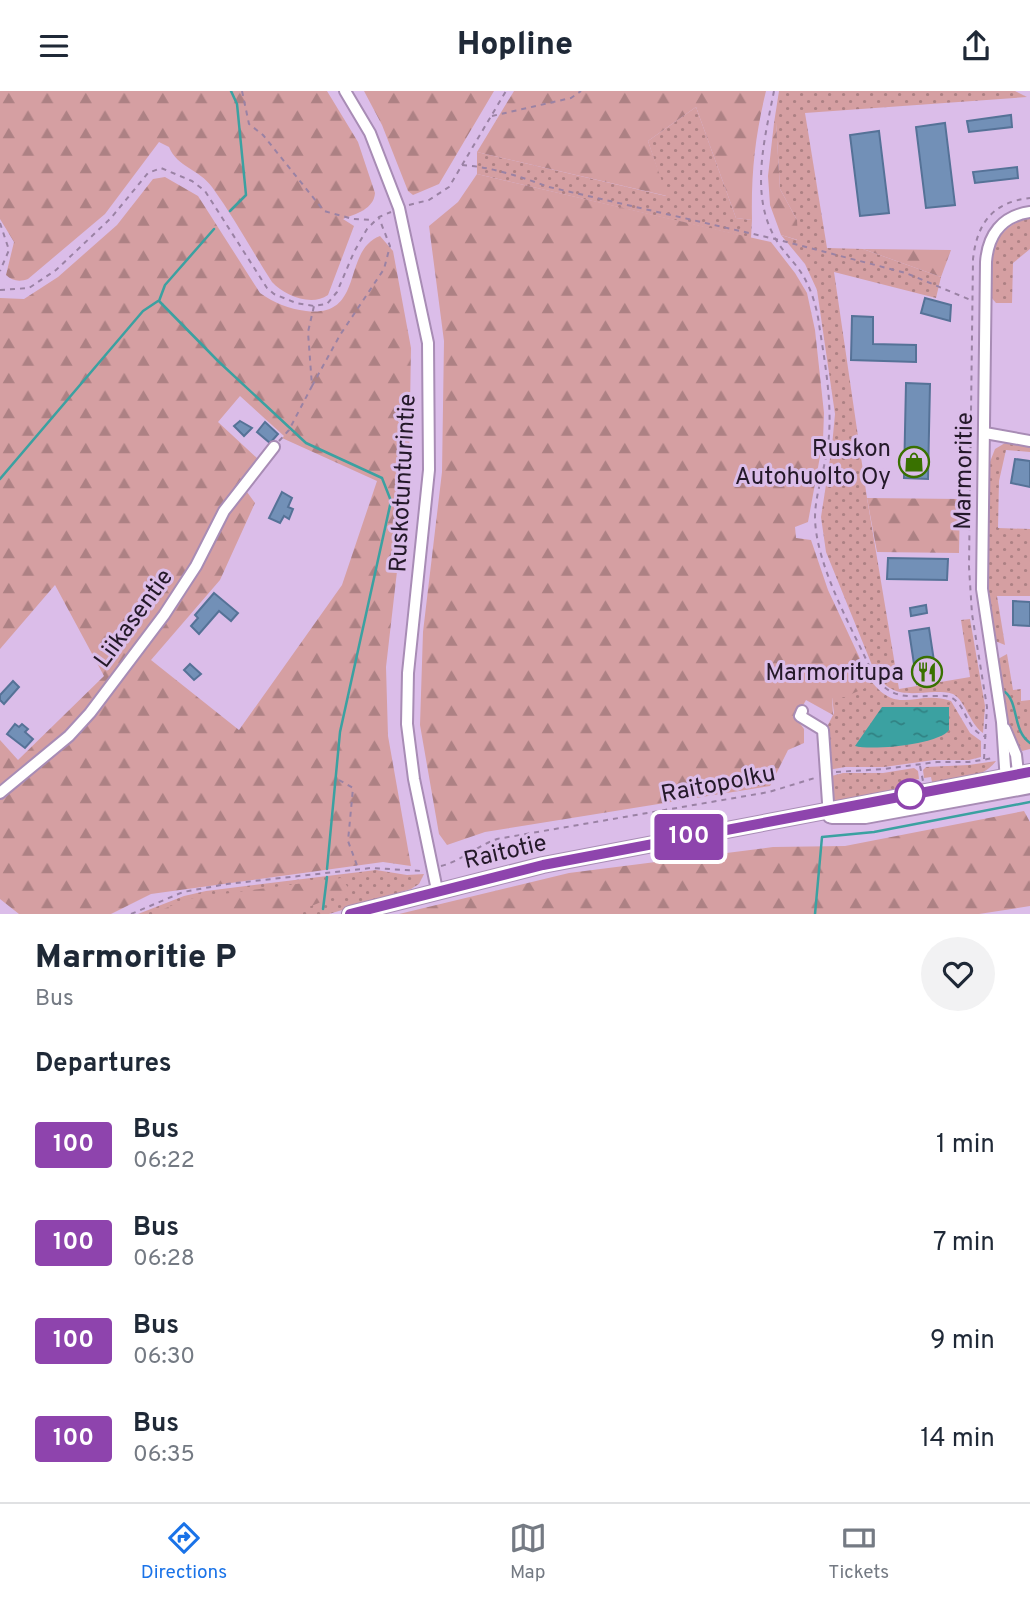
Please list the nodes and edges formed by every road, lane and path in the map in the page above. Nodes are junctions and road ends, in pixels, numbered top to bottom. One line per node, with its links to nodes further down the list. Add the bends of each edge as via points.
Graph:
1 (242, 91): 11 (path, via 249,124 324,211)
2 (345, 91): 8 (street, Ruskotunturintie, via 370,133)
3 (506, 91): 6 (path)
4 (580, 91): 6 (path, via 571,98)
5 (774, 91): 13 (path, via 761,175 765,219)
6 (491, 116): 7 (path)
7 (461, 165): 8 (path, via 449,187 429,200); 13 (path)
8 (399, 208): 10 (path); 34 (street, Ruskotunturintie, via 428,343 429,470 407,724)
9 (1030, 212): 19 (street, Marmoritie, via 1002,223 992,236 986,262)
10 (379, 217): 11 (path); 18 (path, via 390,246 383,269)
11 (374, 221): 17 (path, via 332,299)
12 (0, 223): 14 (path, via 9,250)
13 (775, 239): 16 (path, via 906,273); 24 (path, via 803,275 819,321 829,414 815,518 835,590 883,688 903,696 947,695 957,701 977,734)
14 (0, 271)
15 (0, 290): 17 (path, via 29,288 56,269 111,218 148,173 161,167 205,191 267,288 284,299)
16 (973, 301)
17 (314, 306): 18 (path, via 308,332)
18 (312, 386): 21 (path, via 292,426)
19 (985, 433): 20 (street); 23 (street, Marmoritie, via 982,589)
20 (1030, 441)
21 (274, 446): 31 (street, Liikasentie, via 224,510 164,615 90,713)
22 (802, 712): 27 (street, via 800,716 823,730)
23 (1002, 722): 25 (street, Marmoritie); 29 (street, Marmoritie, via 1016,755)
24 (986, 737)
25 (1003, 756): 26 (path, Raitopolku); 29 (street, Marmoritie)
26 (920, 765): 27 (path, Raitopolku); 30 (path)
27 (825, 775): 32 (street); 34 (path, Raitopolku, via 769,792 497,839)
28 (339, 780): 33 (path, via 353,788 348,841)
29 (1018, 781): 32 (main road, Raitotie, via 865,815)
30 (923, 782)
31 (0, 793)
32 (829, 814): 35 (main road, Raitotie, via 543,865)
33 (358, 869): 34 (path, Raitopolku); 36 (path, Raitopolku, via 207,887)
34 (432, 869): 35 (street, Ruskotunturintie)
35 (437, 890): 37 (main road, Raitotie)
36 (131, 914)
37 (350, 914)

